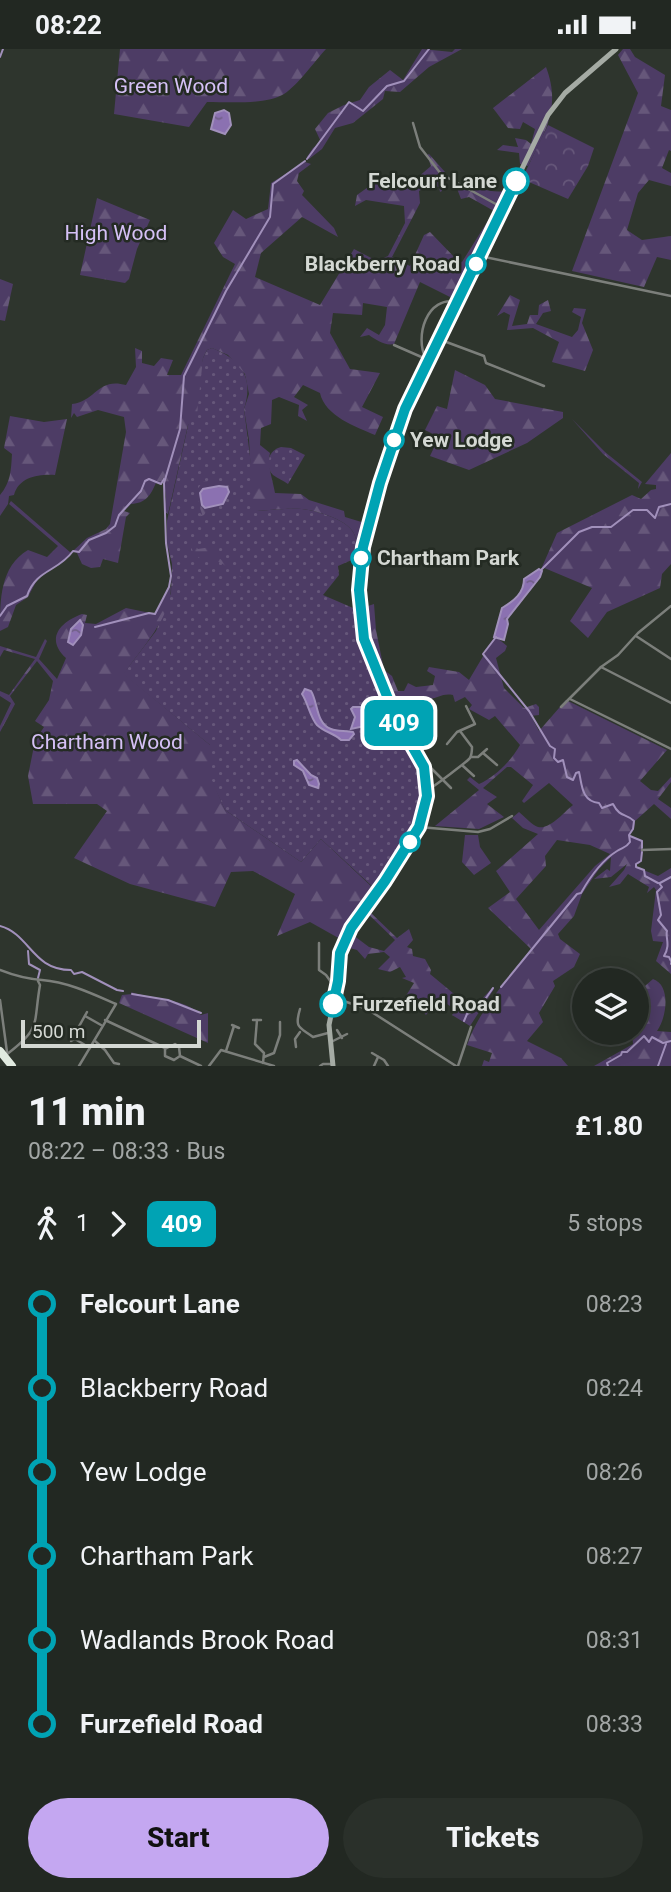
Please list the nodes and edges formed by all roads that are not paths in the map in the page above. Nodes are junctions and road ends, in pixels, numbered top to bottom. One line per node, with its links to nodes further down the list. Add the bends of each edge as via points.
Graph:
1 (616, 49): 3 (street, via 554,105)
2 (413, 123): 3 (street, via 420,147 441,174)
3 (503, 208): 4 (street)
4 (480, 256): 5 (street); 6 (street)
5 (671, 296)
6 (457, 302): 7 (street); 9 (street, via 441,304 427,318 421,339)
7 (439, 339): 9 (street); 10 (street)
8 (394, 345): 9 (street)
9 (428, 359): 31 (street, via 400,420 380,483 359,580 361,625 368,652 395,716 424,767)
10 (544, 386)
11 (671, 606): 12 (street)
12 (635, 636): 13 (street); 14 (street)
13 (671, 659)
14 (601, 667): 15 (street); 16 (street)
15 (569, 699): 18 (street); 22 (street)
16 (671, 703)
17 (466, 706): 19 (street, via 475,724)
18 (561, 707)
19 (460, 731): 20 (street); 24 (street, via 472,747)
20 (447, 744)
21 (487, 748): 23 (street)
22 (671, 748)
23 (483, 753): 24 (street); 26 (street)
24 (471, 757): 27 (street)
25 (428, 765): 29 (street)
26 (497, 765)
27 (463, 766): 28 (street); 29 (street)
28 (474, 776)
29 (441, 781): 30 (street); 31 (street)
30 (451, 788)
31 (428, 789): 33 (street)
32 (512, 816): 33 (street, via 478,832)
33 (417, 830): 39 (street, via 351,928 338,960)
34 (642, 849): 35 (street)
35 (671, 849)
36 (320, 943): 39 (street, via 319,970)
37 (0, 970): 38 (street)
38 (38, 981): 43 (street, via 83,990 116,1004); 63 (street, via 34,1026 24,1043)
39 (337, 990): 40 (street)
40 (335, 998): 52 (street); 78 (street, via 365,1008)
41 (0, 1000): 63 (street)
42 (300, 1009): 51 (street)
43 (105, 1020): 46 (street); 60 (street)
44 (257, 1020): 65 (street, via 255,1044)
45 (280, 1022): 65 (street, via 274,1053)
46 (102, 1025): 49 (street, via 86,1014); 56 (street)
47 (471, 1027): 78 (street)
48 (239, 1028): 61 (street, via 233,1026)
49 (77, 1030)
50 (337, 1030): 54 (street)
51 (301, 1031): 52 (street, via 313,1037); 58 (street)
52 (329, 1033): 57 (street)
53 (346, 1034): 54 (street)
54 (342, 1038): 57 (street)
55 (71, 1041): 59 (street)
56 (94, 1041): 59 (street); 68 (street)
57 (330, 1042): 69 (street)
58 (296, 1047)
59 (91, 1048): 72 (street)
60 (165, 1049): 64 (street, via 168,1059); 64 (street, via 175,1044)
61 (226, 1051): 67 (street); 74 (street, via 219,1050)
62 (372, 1053): 66 (street)
63 (4, 1054): 71 (highway)
64 (180, 1056): 73 (street)
65 (264, 1057): 67 (street)
66 (378, 1057): 70 (street); 77 (street)
67 (263, 1063): 75 (street)
68 (119, 1064)
69 (333, 1065): 76 (street)
70 (390, 1065)
71 (12, 1066)
72 (79, 1066)
73 (201, 1066)
74 (209, 1066)
75 (274, 1066)
76 (320, 1066)
77 (374, 1066)
78 (457, 1066)

